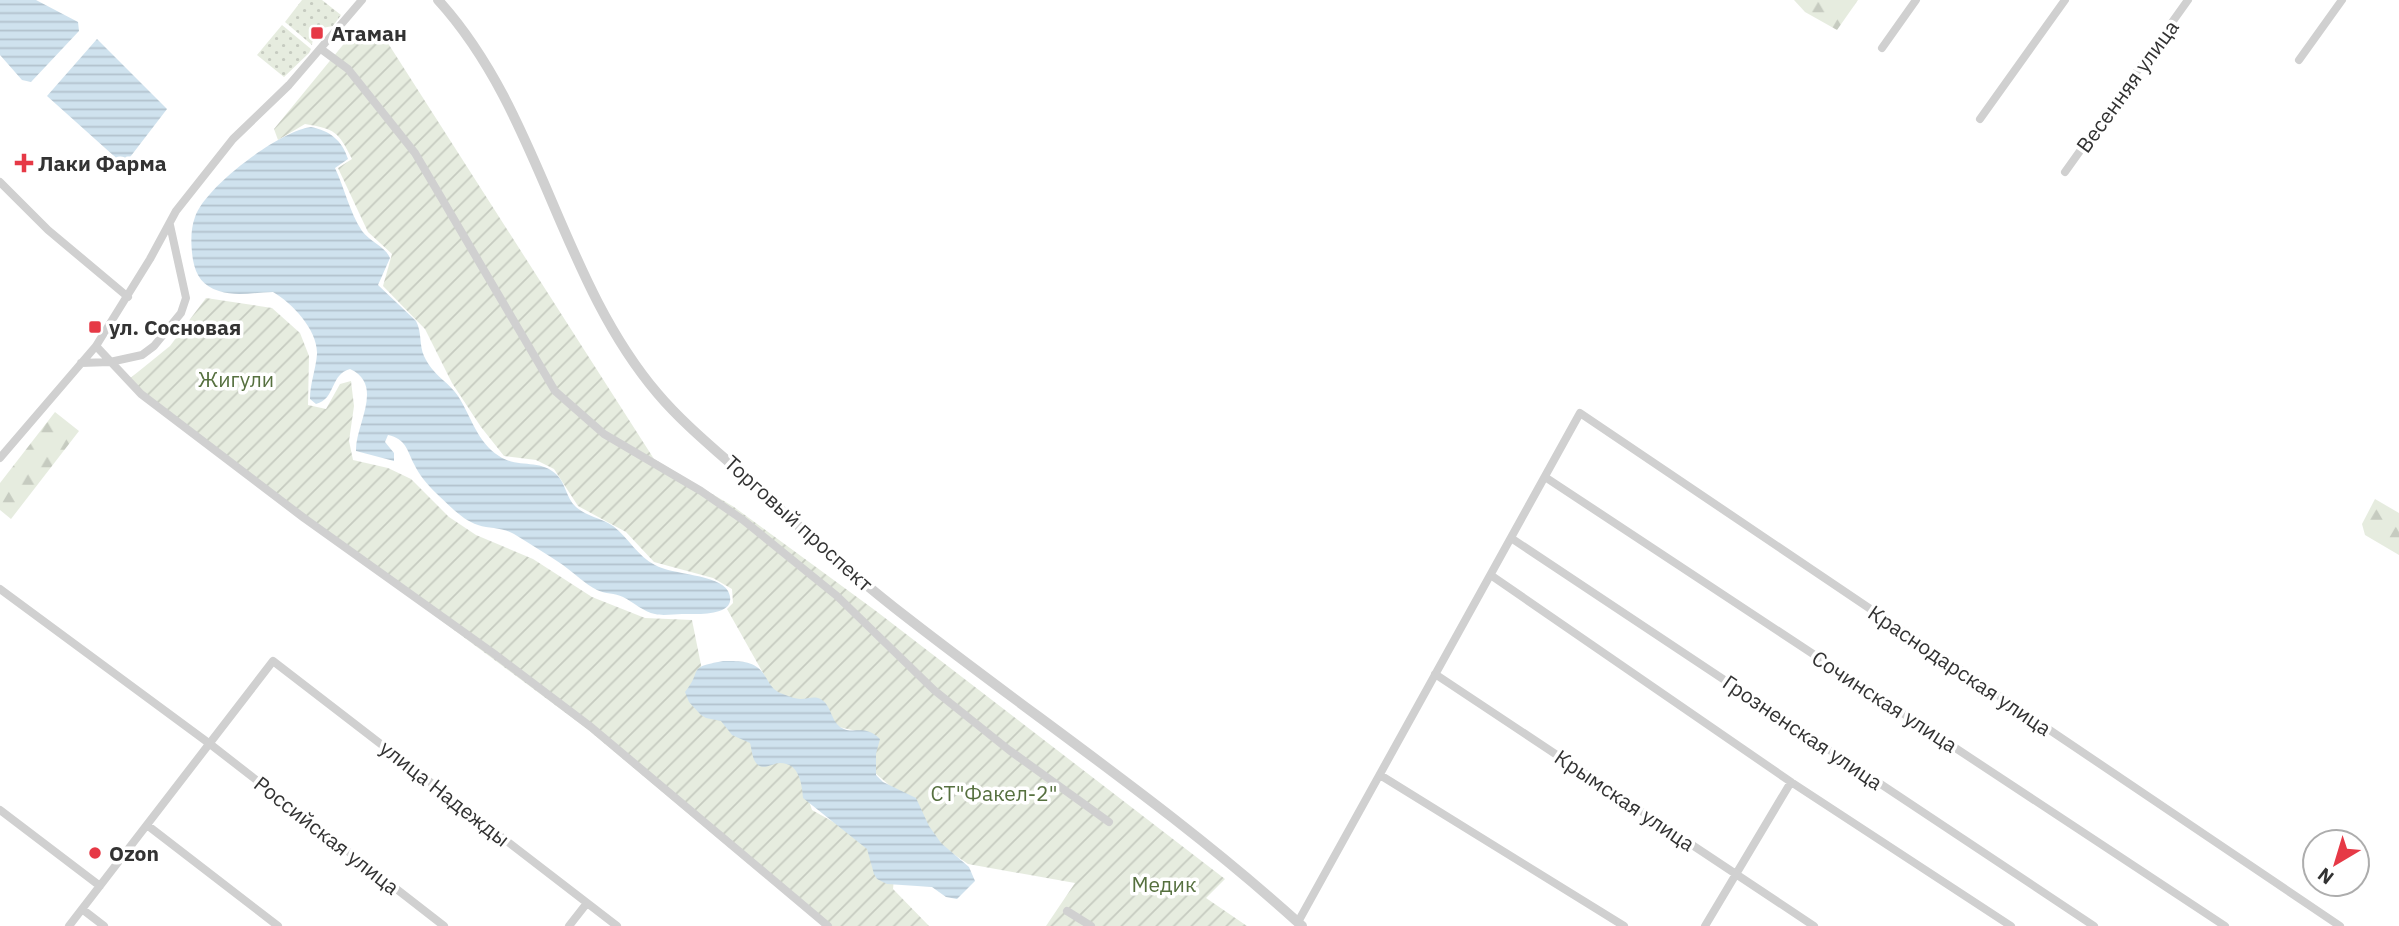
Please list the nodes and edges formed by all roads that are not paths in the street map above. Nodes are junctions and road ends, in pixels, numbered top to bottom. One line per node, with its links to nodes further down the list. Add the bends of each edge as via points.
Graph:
1 (362, 0): 8 (street)
2 (438, 0): 35 (street, Торговый проспект, via 471,40 510,106 590,287 632,363 660,397 828,552 905,616 1150,799)
3 (1916, 0): 7 (street)
4 (2065, 0): 10 (street)
5 (2188, 0): 11 (street, Весенняя улица)
6 (2342, 0): 9 (street)
7 (1882, 48)
8 (321, 49): 13 (street, via 233,139); 28 (street, via 348,69 415,153 555,391 604,434 743,520 837,596 934,690)
9 (2299, 60)
10 (1980, 119)
11 (2065, 172)
12 (0, 182): 14 (street, via 48,230)
13 (170, 225): 14 (street); 16 (street, via 186,298 181,313 142,355)
14 (128, 297): 15 (street)
15 (96, 346): 16 (street); 17 (street)
16 (110, 362): 17 (street); 42 (street, via 141,394 304,519 591,727)
17 (81, 363): 18 (street)
18 (0, 458)
19 (1545, 477): 20 (street); 49 (street, Сочинская улица); 50 (street, Краснодарская улица, via 1580,413)
20 (1511, 538): 21 (street); 48 (street, Грозненская улица)
21 (1492, 576): 23 (street); 26 (street)
22 (0, 589): 24 (street, Российская улица)
23 (1435, 674): 25 (street); 30 (street, Крымская улица)
24 (210, 744): 29 (street); 32 (street, улица Надежды, via 272,661); 39 (street, Российская улица)
25 (1380, 775): 35 (street); 44 (street)
26 (1791, 782): 30 (street); 47 (street)
27 (0, 810): 31 (street)
28 (1109, 822)
29 (147, 825): 31 (street); 38 (street)
30 (1736, 874): 45 (street); 46 (street, Крымская улица)
31 (100, 886): 33 (street)
32 (587, 902): 40 (street); 41 (street, улица Надежды)
33 (82, 909): 36 (street); 37 (street)
34 (1067, 911): 43 (street)
35 (1300, 924)
36 (69, 926)
37 (104, 926)
38 (278, 926)
39 (444, 926)
40 (569, 926)
41 (617, 926)
42 (828, 926)
43 (1091, 926)
44 (1624, 926)
45 (1705, 926)
46 (1814, 926)
47 (2011, 926)
48 (2094, 926)
49 (2225, 926)
50 (2340, 926)

